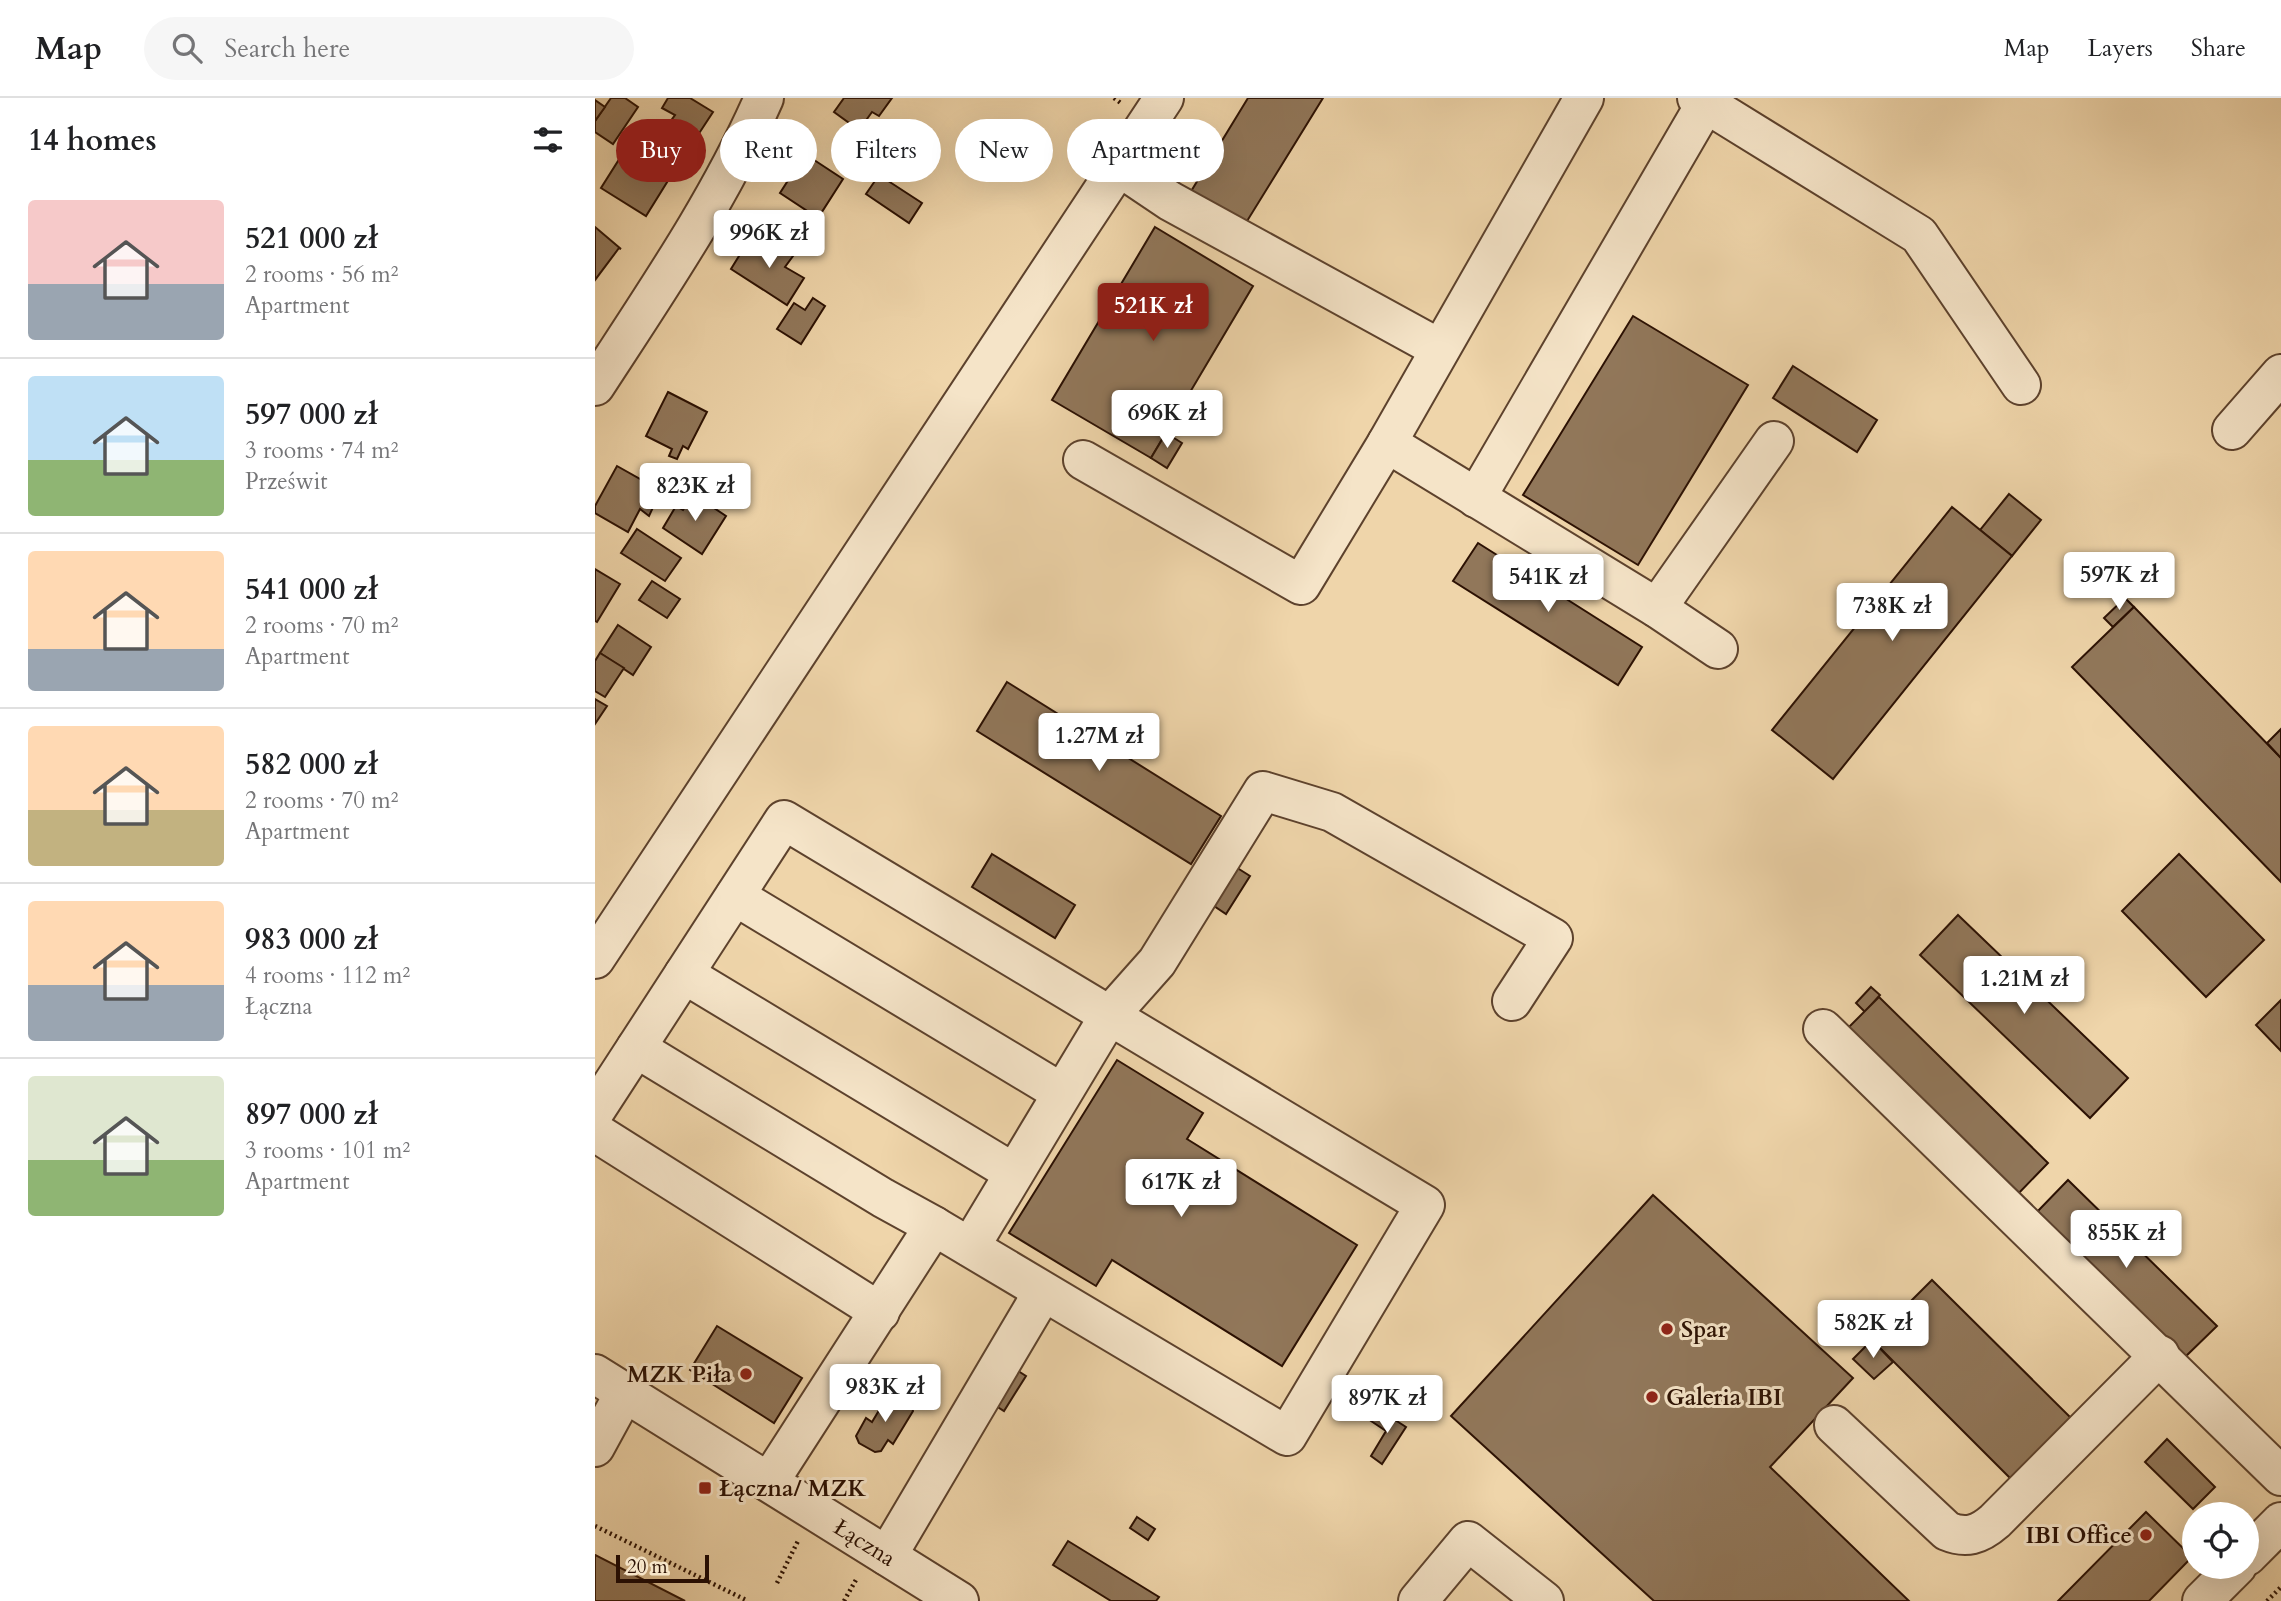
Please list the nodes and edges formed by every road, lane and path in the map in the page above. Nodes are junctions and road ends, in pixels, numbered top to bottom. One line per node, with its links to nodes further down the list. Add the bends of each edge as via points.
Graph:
1 (764, 98): 11 (street, via 713,203)
2 (1164, 98): 5 (street)
3 (1584, 98): 8 (street)
4 (1702, 100): 10 (street, via 1919,235); 16 (street)
5 (1150, 119)
6 (1107, 182): 20 (street)
7 (1142, 182): 8 (street)
8 (1440, 349): 14 (street)
9 (2281, 373): 12 (street)
10 (2021, 385)
11 (595, 386)
12 (2232, 430)
13 (1774, 441): 17 (street)
14 (1387, 443): 15 (street, via 1301,585); 16 (street)
15 (1083, 460)
16 (1476, 498): 17 (street)
17 (1657, 608): 18 (street)
18 (1718, 649)
19 (735, 896): 21 (street); 23 (street, via 784,820); 26 (street)
20 (595, 959)
21 (684, 974): 25 (street); 29 (street)
22 (1513, 1001): 23 (street, via 1553,938 1332,812 1263,791 1157,962)
23 (1109, 1016): 26 (street); 32 (street, via 1426,1205 1287,1436)
24 (1823, 1029): 34 (street)
25 (636, 1048): 27 (street); 30 (street)
26 (1062, 1093): 29 (street)
27 (595, 1111)
28 (595, 1132): 33 (street)
29 (1014, 1173): 31 (street)
30 (934, 1226): 31 (street); 33 (street)
31 (970, 1247): 32 (street)
32 (1043, 1292): 44 (street)
33 (880, 1312): 39 (street)
34 (2159, 1355): 36 (street, via 1995,1521 1972,1535 1947,1531); 38 (street)
35 (610, 1383): 37 (street); 39 (street, Łączna)
36 (1834, 1425)
37 (595, 1447)
38 (2281, 1476)
39 (769, 1482): 44 (street, Łączna)
40 (2281, 1522): 43 (street)
41 (595, 1525): 48 (path)
42 (798, 1541): 46 (path)
43 (2259, 1544)
44 (872, 1567): 49 (path); 50 (street, Łączna)
45 (2224, 1579): 53 (street)
46 (778, 1583)
47 (2281, 1587): 54 (path)
48 (748, 1601)
49 (844, 1601)
50 (959, 1601)
51 (1418, 1601): 52 (street, via 1468,1541)
52 (1543, 1601)
53 (2202, 1601)
54 (2267, 1601)

